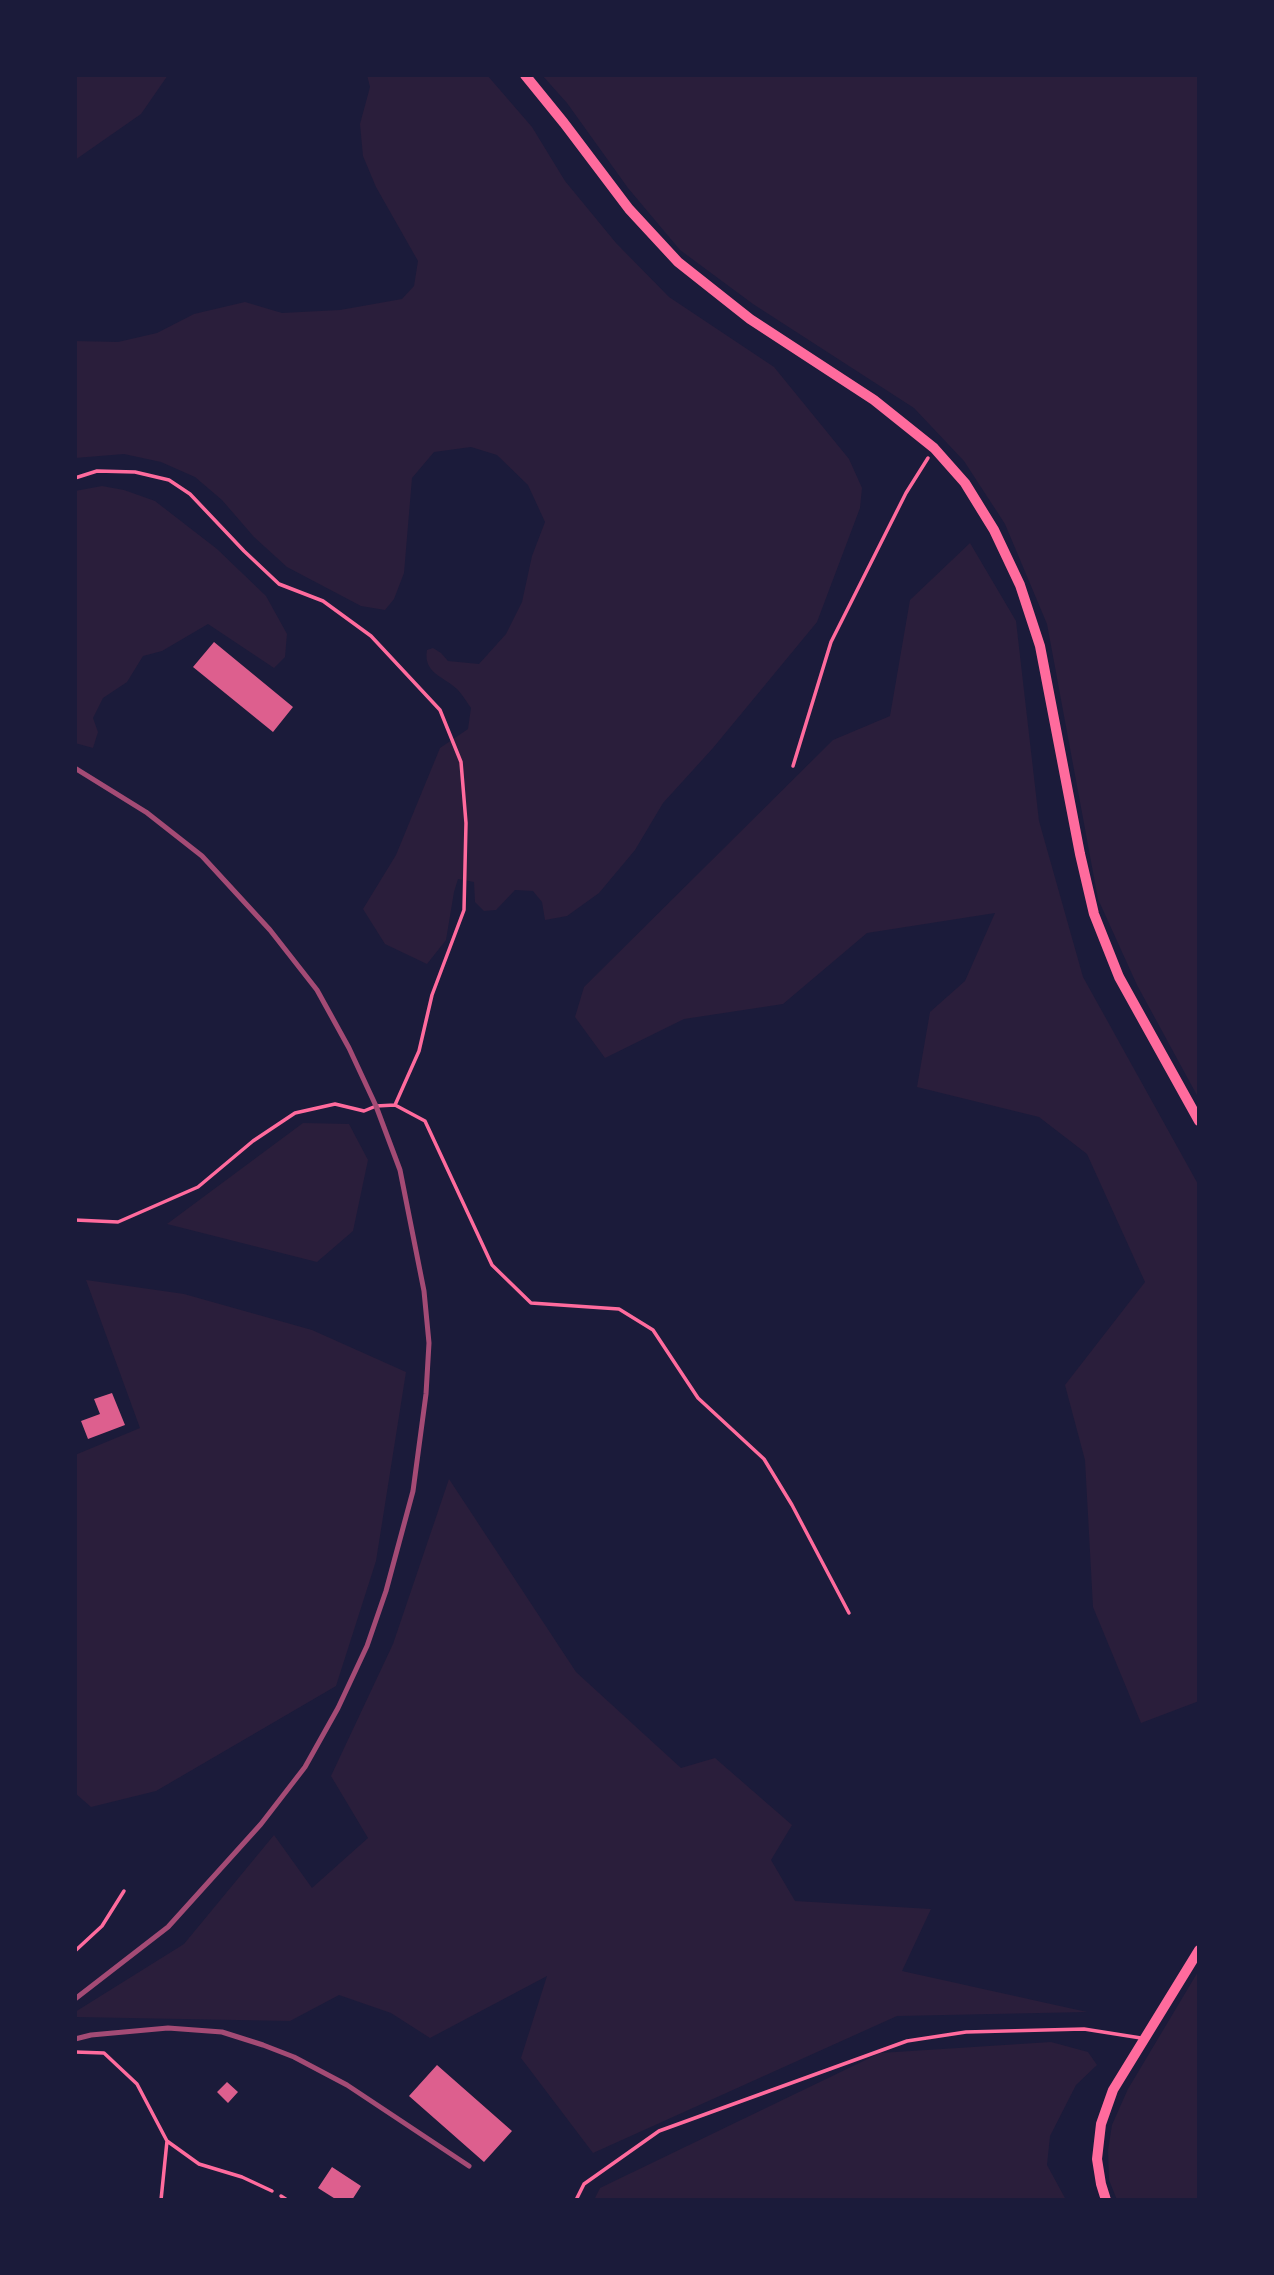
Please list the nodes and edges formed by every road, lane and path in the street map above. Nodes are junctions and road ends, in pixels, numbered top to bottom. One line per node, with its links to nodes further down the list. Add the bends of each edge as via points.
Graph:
1 (525, 75): 2 (street, via 629,209 678,262 750,319 874,400)
2 (934, 448): 4 (path, via 906,493 831,642); 6 (street, via 994,530 1020,585 1040,646 1094,914 1119,977)
3 (75, 478): 5 (lane, via 97,471 135,472 169,480 190,494 279,584 323,601 371,636 440,710 461,762 466,824 464,910 432,995 419,1051)
4 (793, 766)
5 (395, 1105): 7 (lane, via 364,1111 335,1104 295,1113 198,1187 118,1222); 8 (lane, via 425,1121 492,1265 531,1303 619,1309 653,1330 698,1398 764,1459)
6 (1199, 1121)
7 (75, 1220)
8 (849, 1613)
9 (124, 1891): 11 (path, via 102,1926)
10 (1199, 1950): 12 (street)
11 (75, 1951)
12 (1143, 2039): 18 (lane, via 1084,2029 965,2032 907,2040 659,2131 584,2184); 19 (street, via 1113,2090 1101,2124 1097,2159)
13 (75, 2052): 14 (path, via 104,2053 137,2084)
14 (167, 2141): 15 (path, via 198,2164 242,2177); 16 (path)
15 (281, 2196): 17 (lane)
16 (162, 2200)
17 (287, 2200)
18 (576, 2200)
19 (1107, 2200)

